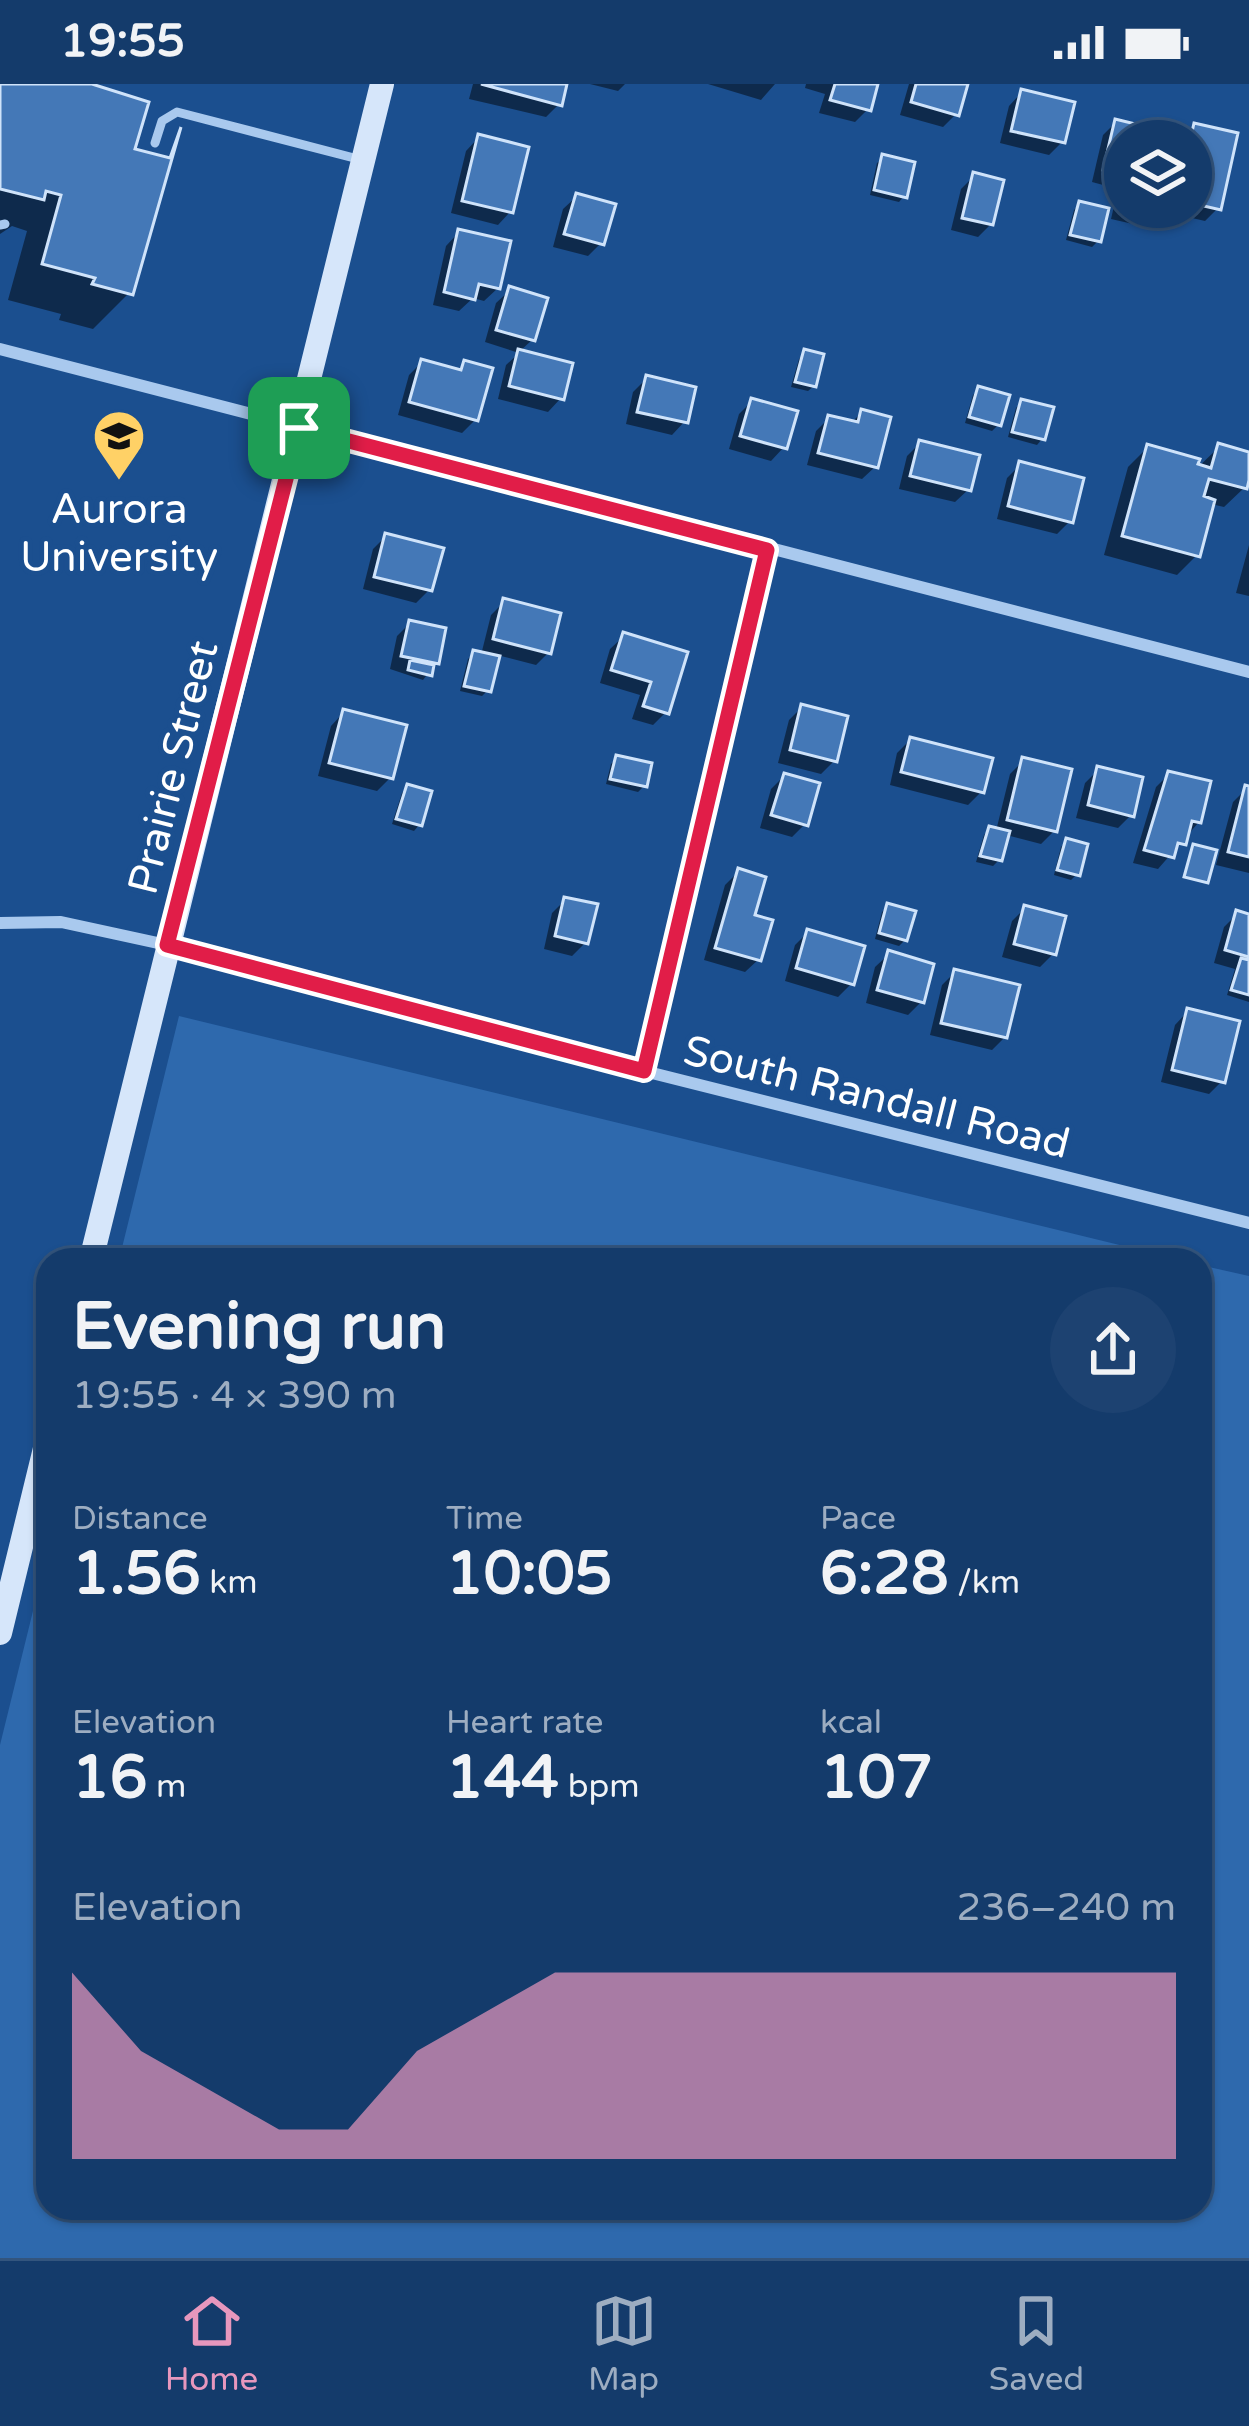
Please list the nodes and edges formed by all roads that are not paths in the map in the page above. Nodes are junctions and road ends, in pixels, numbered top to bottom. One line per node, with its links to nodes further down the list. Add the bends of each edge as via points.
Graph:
1 (382, 84): 3 (street, Prairie Street)
2 (155, 143): 3 (lane, via 162,121 177,112)
3 (363, 160): 5 (street, Prairie Street)
4 (0, 349): 5 (street)
5 (299, 428): 6 (street); 9 (street, Prairie Street)
6 (767, 550): 7 (street); 10 (street)
7 (1249, 672)
8 (0, 923): 9 (street, South Randall Road, via 61,922)
9 (167, 945): 10 (street, South Randall Road); 12 (street, Prairie Street)
10 (644, 1071): 11 (street, South Randall Road)
11 (1249, 1223)
12 (94, 1248)
13 (36, 1486): 14 (street)
14 (0, 1634)

